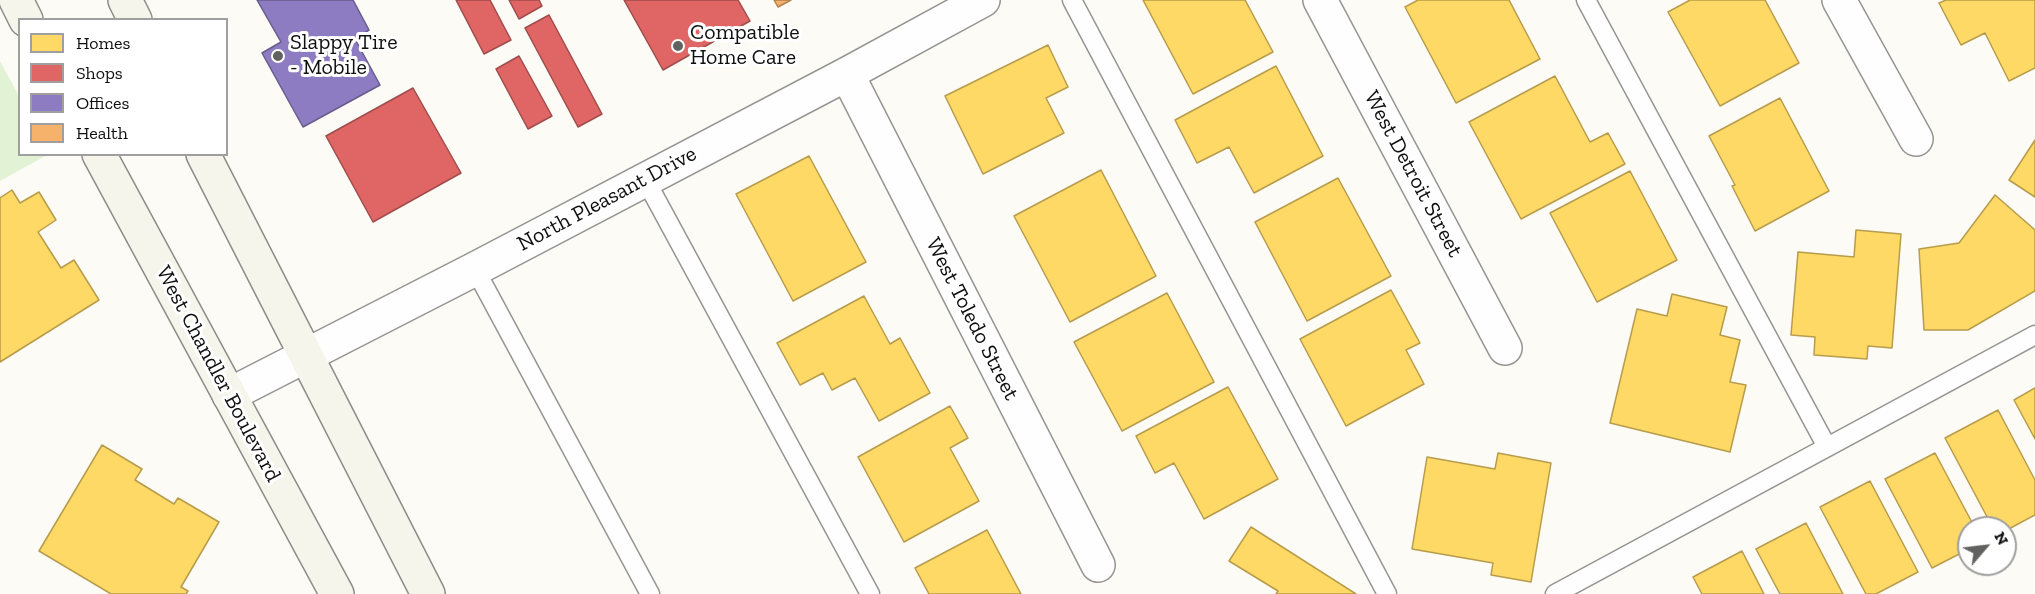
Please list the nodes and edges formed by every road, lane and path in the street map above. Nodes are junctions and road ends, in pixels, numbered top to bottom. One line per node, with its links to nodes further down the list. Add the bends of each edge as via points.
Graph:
1 (16, 0): 8 (main road)
2 (125, 0): 9 (main road)
3 (982, 0): 10 (street, North Pleasant Drive)
4 (1072, 0): 26 (lane)
5 (1320, 0): 17 (street, West Detroit Street)
6 (1586, 0): 20 (lane)
7 (1839, 0): 11 (street)
8 (25, 18)
9 (134, 18)
10 (847, 74): 14 (street, North Pleasant Drive); 21 (street, West Toledo Street)
11 (1916, 139)
12 (100, 156): 19 (main road, West Chandler Boulevard)
13 (204, 156): 18 (main road)
14 (645, 179): 15 (street, North Pleasant Drive); 25 (lane)
15 (475, 269): 18 (street, North Pleasant Drive); 24 (lane)
16 (2035, 335): 20 (lane)
17 (1505, 348)
18 (305, 356): 19 (street, North Pleasant Drive); 23 (main road)
19 (229, 395): 22 (main road, West Chandler Boulevard)
20 (1827, 447): 27 (lane)
21 (1098, 565)
22 (337, 594)
23 (428, 594)
24 (650, 594)
25 (870, 594)
26 (1387, 594)
27 (1555, 594)

